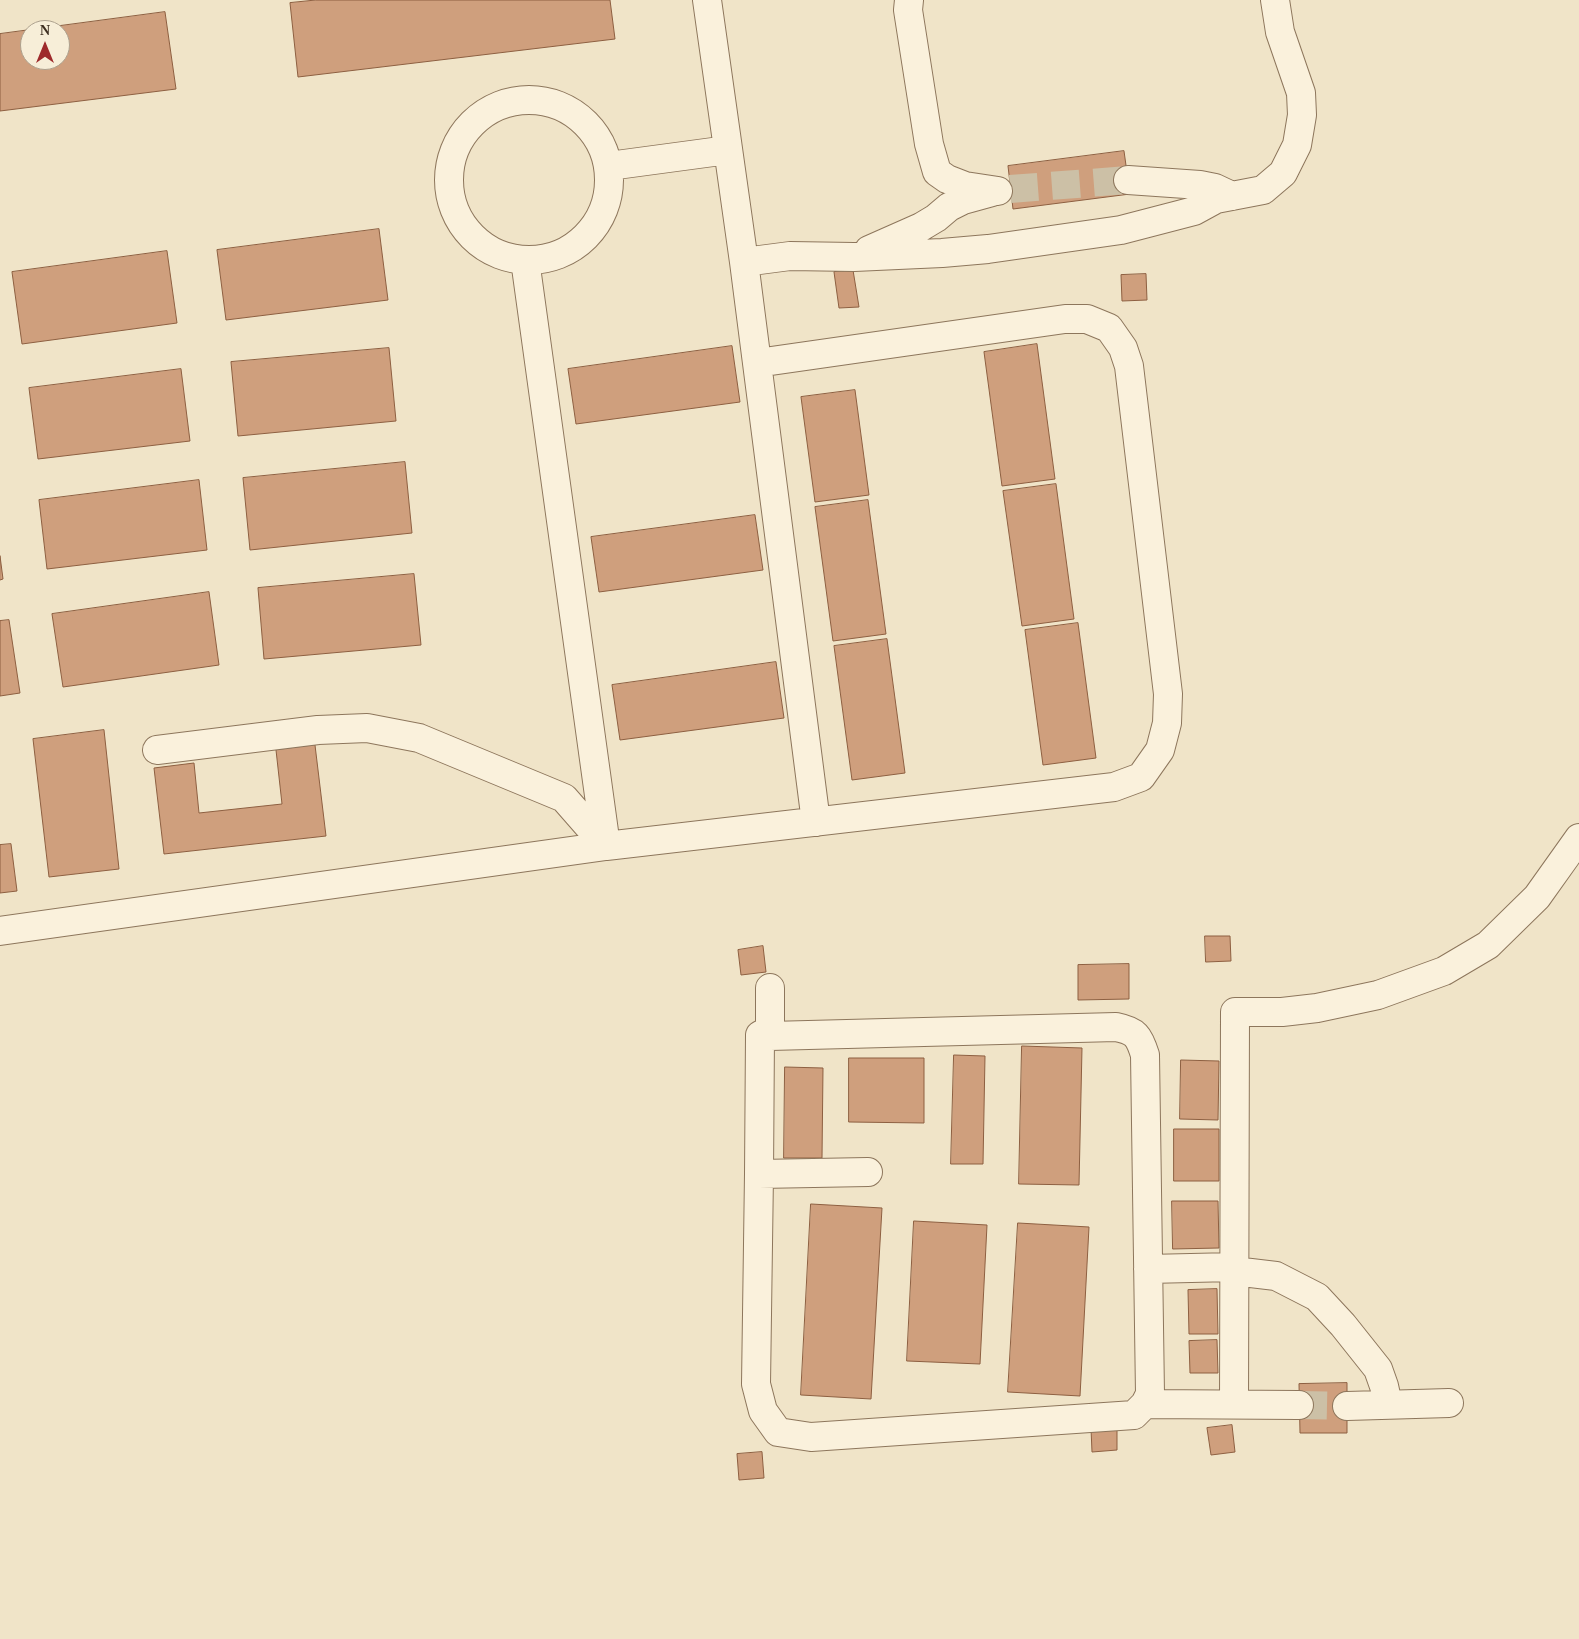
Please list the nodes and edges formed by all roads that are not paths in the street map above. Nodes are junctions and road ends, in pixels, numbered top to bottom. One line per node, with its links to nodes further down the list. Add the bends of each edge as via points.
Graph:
1 (707, 0): 4 (lane)
2 (909, 0): 8 (lane, via 909,20 936,172 946,180 965,186 1004,190 963,200 921,227)
3 (1275, 0): 7 (lane, via 1280,32 1301,93 1302,115 1297,145 1283,173 1262,190)
4 (728, 150): 5 (lane); 10 (lane)
5 (609, 166): 9 (lane, via 609,193 600,220 582,241 558,255); 9 (lane, via 600,142 585,122 564,107 540,100 514,101 490,109 470,125 456,146 449,170 450,198 461,223 479,244 504,257)
6 (1128, 180): 7 (lane, via 1200,185)
7 (1232, 196): 8 (lane, via 1216,199 1194,212 1120,230 988,249)
8 (854, 257): 10 (lane, via 790,256)
9 (525, 260): 15 (lane)
10 (744, 262): 11 (lane)
11 (757, 363): 13 (lane); 13 (lane, via 1065,319 1087,319 1109,328 1123,348 1129,366 1168,694 1167,723 1160,750 1141,777 1114,787)
12 (157, 750): 15 (lane, via 367,728 419,738 564,798)
13 (816, 822): 15 (lane)
14 (1579, 838): 22 (lane, via 1537,897 1488,945 1444,971 1378,995 1317,1008 1235,1012)
15 (606, 846): 16 (lane)
16 (0, 931)
17 (770, 988): 18 (lane)
18 (770, 1036): 20 (lane, via 760,1035); 21 (lane, via 1116,1027 1131,1030 1141,1042 1145,1055)
19 (868, 1172): 20 (lane)
20 (759, 1174): 24 (lane, via 756,1384 763,1411 778,1432 811,1437 1134,1415)
21 (1148, 1269): 22 (lane); 24 (lane, via 1150,1394)
22 (1234, 1269): 25 (lane); 26 (lane, via 1276,1276 1317,1297 1378,1369)
23 (1449, 1403): 26 (lane)
24 (1145, 1404): 25 (lane)
25 (1234, 1404): 27 (lane)
26 (1388, 1404): 28 (lane)
27 (1300, 1405)
28 (1347, 1406)

